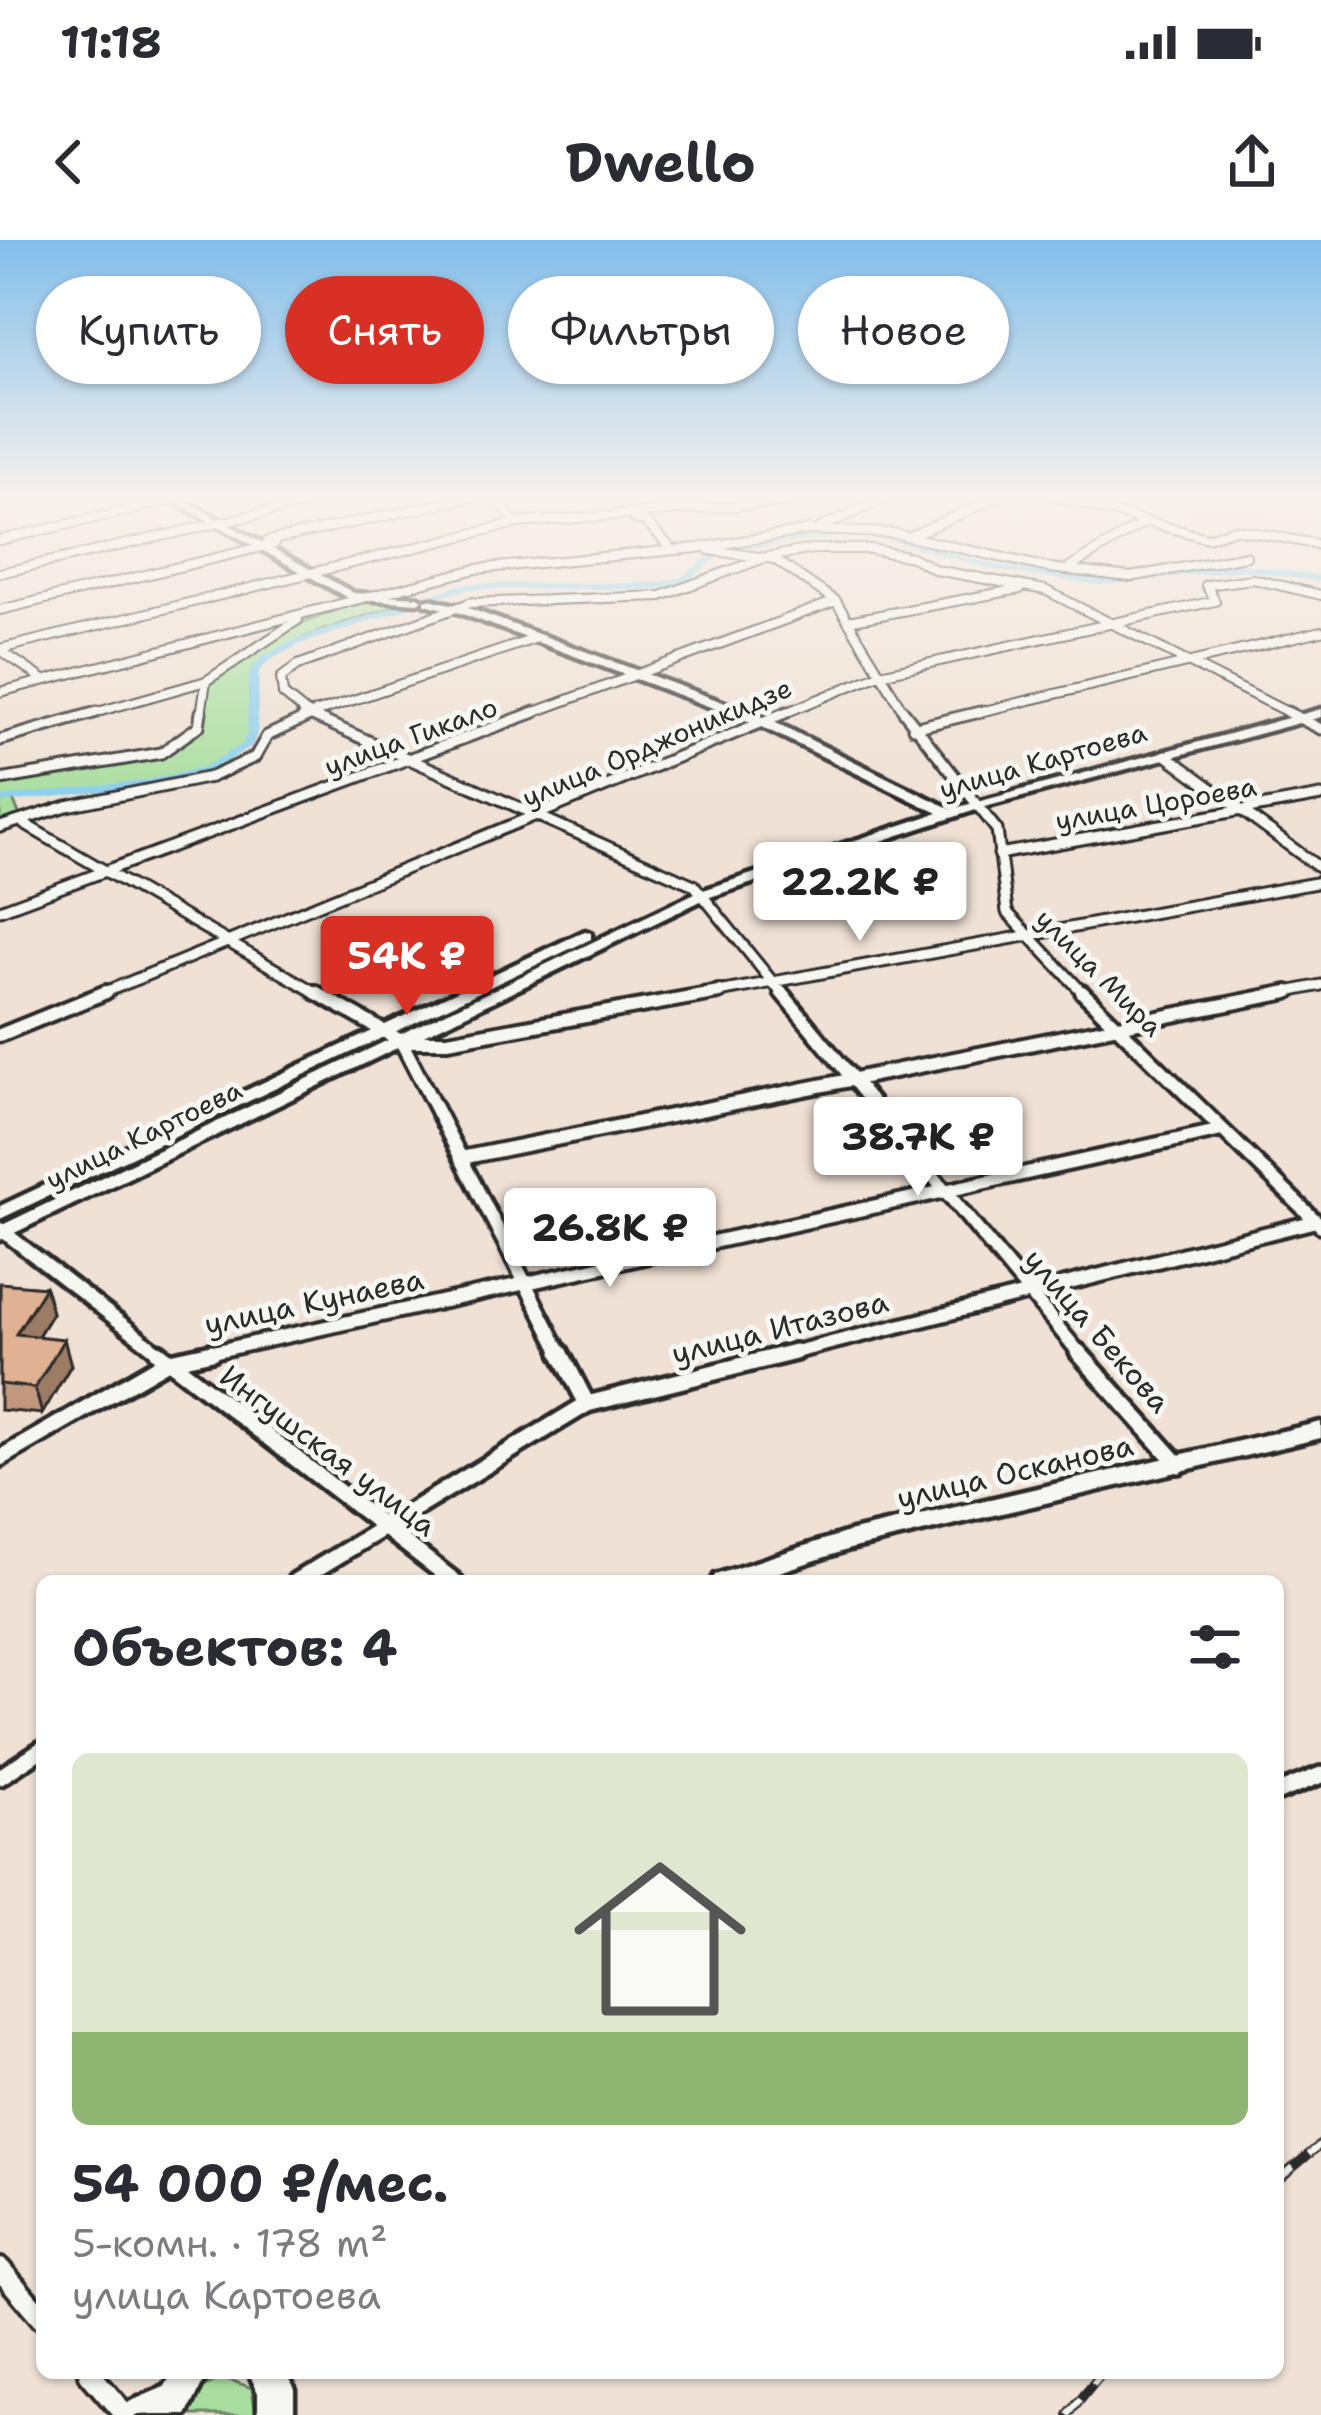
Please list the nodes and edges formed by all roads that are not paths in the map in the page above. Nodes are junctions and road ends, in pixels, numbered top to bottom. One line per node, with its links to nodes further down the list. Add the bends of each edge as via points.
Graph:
1 (47, 598): 13 (street)
2 (201, 598): 18 (street)
3 (352, 598): 12 (street)
4 (392, 598): 11 (main road)
5 (613, 598): 11 (street)
6 (832, 598): 10 (street, улица Мира)
7 (968, 598): 14 (street)
8 (1055, 598): 15 (street)
9 (1216, 598): 15 (street, улица Орджоникидзе)
10 (836, 601): 14 (street, улица Мира); 23 (street, улица Гикало)
11 (469, 606): 17 (main road); 29 (street, via 286,672 283,694)
12 (318, 609): 24 (street); 25 (street)
13 (0, 610)
14 (848, 621): 22 (street, улица Мира)
15 (1110, 624): 21 (street); 22 (street, улица Орджоникидзе)
16 (1321, 631): 21 (street)
17 (537, 638): 23 (main road); 29 (street)
18 (0, 650): 19 (street)
19 (11, 660): 20 (street); 24 (street)
20 (0, 662)
21 (1189, 664): 30 (street); 32 (street)
22 (880, 674): 31 (street, улица Орджоникидзе); 32 (street, улица Мира)
23 (638, 675): 31 (main road); 36 (street, улица Гикало)
24 (44, 680): 26 (street)
25 (206, 681): 34 (street); 37 (street, via 199,726 183,742)
26 (0, 692)
27 (1321, 702): 30 (main road, улица Картоева)
28 (1321, 713): 30 (main road, улица Картоева)
29 (314, 715): 36 (street, улица Бекова); 43 (street, via 277,728 242,765 67,806)
30 (1291, 715): 33 (street); 35 (main road, улица Картоева); 39 (main road, улица Картоева)
31 (761, 721): 40 (main road); 42 (street, улица Орджоникидзе)
32 (913, 728): 39 (street, улица Мира)
33 (1321, 729)
34 (0, 740)
35 (1166, 755): 39 (main road, улица Картоева); 41 (street)
36 (415, 758): 42 (street, улица Бекова); 47 (street, улица Гикало)
37 (0, 780)
38 (1321, 796): 41 (street, улица Цороева)
39 (977, 800): 40 (main road, улица Картоева); 45 (street, улица Мира, via 997,830)
40 (942, 810): 49 (main road, улица Картоева)
41 (1243, 810): 45 (street, улица Цороева); 46 (street)
42 (542, 814): 49 (street, улица Бекова); 52 (street, улица Орджоникидзе)
43 (24, 824): 44 (street); 47 (street)
44 (0, 827)
45 (999, 854): 51 (street, улица Мира, via 1007,912)
46 (1321, 869)
47 (102, 872): 50 (street, улица Гикало); 52 (street)
48 (1321, 882): 51 (street)
49 (698, 890): 53 (street, улица Бекова); 56 (main road, улица Картоева); 58 (main road, улица Картоева)
50 (0, 910)
51 (1027, 938): 53 (street); 55 (street, улица Мира)
52 (228, 941): 56 (street); 57 (street, улица Орджоникидзе)
53 (772, 983): 58 (street, via 448,1041); 59 (street, улица Бекова)
54 (1321, 985): 55 (street)
55 (1116, 1025): 59 (street); 60 (street, улица Мира)
56 (380, 1032): 58 (street); 63 (main road, улица Картоева)
57 (0, 1035)
58 (401, 1041): 61 (street); 65 (main road, улица Картоева)
59 (852, 1081): 61 (street); 62 (street, улица Бекова)
60 (1222, 1130): 62 (street, улица Кунаева); 64 (street, улица Мира)
61 (461, 1158): 66 (street)
62 (944, 1192): 66 (street, улица Кунаева); 67 (street, улица Бекова)
63 (0, 1213)
64 (1319, 1224): 67 (street, улица Итазова)
65 (1, 1232): 68 (street, Ингушская улица)
66 (524, 1283): 68 (street, улица Кунаева); 69 (street)
67 (1027, 1294): 69 (street, улица Итазова); 72 (street, улица Бекова)
68 (166, 1362): 71 (street, улица Кунаева); 73 (street, Ингушская улица)
69 (587, 1404): 73 (street, улица Итазова)
70 (1321, 1430): 72 (main road, улица Осканова)
71 (0, 1458)
72 (1179, 1465): 76 (main road, улица Осканова, via 848,1541)
73 (380, 1526): 74 (street, улица Итазова); 75 (street, Ингушская улица)
74 (305, 1575)
75 (446, 1575)
76 (743, 1575)
77 (36, 1753): 79 (street)
78 (1321, 1775): 80 (street)
79 (0, 1777)
80 (1284, 1790)
81 (0, 2270): 82 (street)
82 (36, 2311)
83 (94, 2379): 84 (street)
84 (125, 2415)

